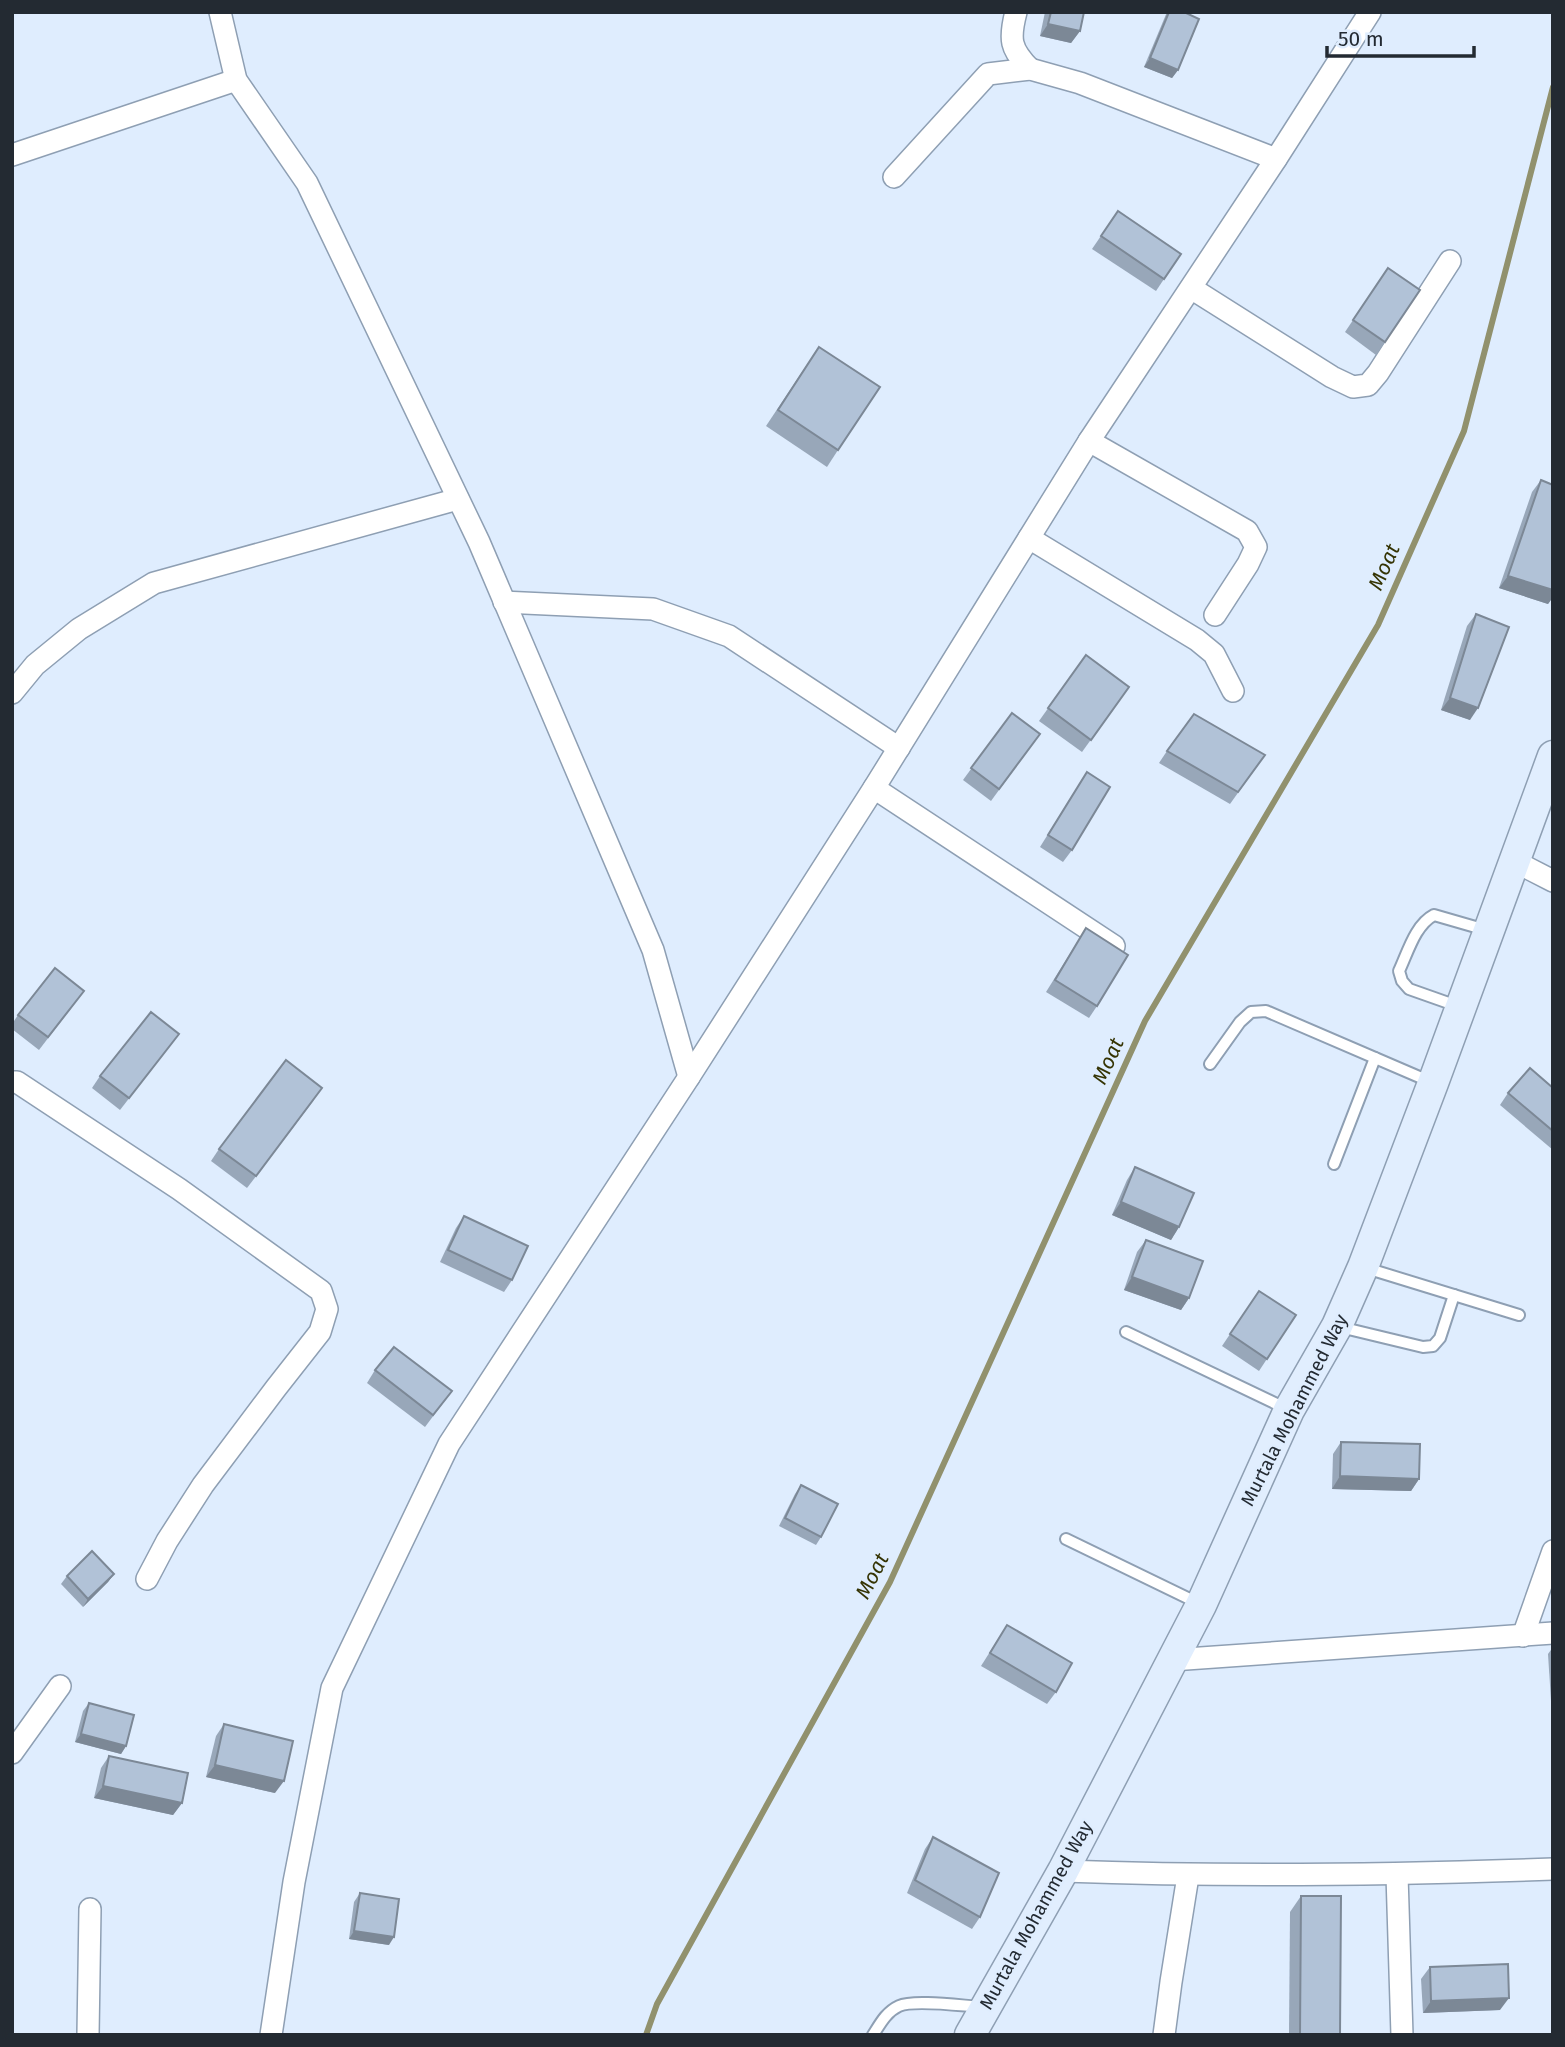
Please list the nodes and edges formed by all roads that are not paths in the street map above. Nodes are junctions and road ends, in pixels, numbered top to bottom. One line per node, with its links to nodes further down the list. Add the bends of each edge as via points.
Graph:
1 (220, 12): 5 (street)
2 (1016, 12): 4 (street, via 1010,32 1013,47)
3 (1370, 12): 7 (street)
4 (1030, 69): 7 (street, via 1080,83); 8 (street, via 988,74)
5 (236, 80): 6 (street); 12 (street, via 307,183)
6 (12, 155)
7 (1276, 159): 10 (street)
8 (894, 177)
9 (1450, 261): 10 (street, via 1378,373 1368,385 1353,387)
10 (1191, 288): 11 (street)
11 (1089, 441): 13 (street); 15 (street, via 1247,531 1256,547)
12 (458, 499): 14 (street); 17 (street, via 154,583 79,629 35,665)
13 (1029, 538): 16 (street, via 1198,640 1213,654); 18 (street)
14 (504, 602): 18 (street, via 653,609 717,631); 28 (street, via 653,950)
15 (1215, 615)
16 (1234, 691)
17 (12, 693)
18 (899, 748): 20 (street)
19 (1553, 755): 21 (street, Murtala Mohammed Way)
20 (874, 788): 24 (street); 28 (street)
21 (1514, 861): 22 (street); 23 (street, Murtala Mohammed Way)
22 (1553, 881)
23 (1489, 931): 25 (street, Murtala Mohammed Way); 25 (lane, via 1434,915 1418,929 1399,971 1409,989)
24 (1114, 946)
25 (1461, 1007): 30 (street, Murtala Mohammed Way)
26 (1375, 1058): 27 (lane, via 1266,1011 1251,1012); 30 (lane); 31 (lane)
27 (1210, 1064)
28 (689, 1077): 54 (street, via 449,1444 332,1688 294,1882)
29 (12, 1082): 40 (street, via 223,1220 321,1292 327,1309 320,1332 203,1485)
30 (1433, 1083): 32 (street, Murtala Mohammed Way)
31 (1334, 1164)
32 (1363, 1267): 33 (lane); 35 (street, Murtala Mohammed Way)
33 (1454, 1295): 34 (lane); 35 (lane, via 1433,1346)
34 (1519, 1315)
35 (1337, 1326): 37 (street, Murtala Mohammed Way)
36 (1126, 1332): 37 (lane)
37 (1289, 1410): 41 (street, Murtala Mohammed Way)
38 (1066, 1539): 41 (lane)
39 (1553, 1551): 43 (street)
40 (147, 1578)
41 (1201, 1605): 44 (street, Murtala Mohammed Way)
42 (1553, 1633): 43 (street)
43 (1524, 1636): 44 (street)
44 (1172, 1660): 48 (street, Murtala Mohammed Way)
45 (60, 1686): 46 (street)
46 (12, 1752)
47 (1553, 1869): 49 (street)
48 (1063, 1871): 50 (street); 52 (street, Murtala Mohammed Way)
49 (1397, 1875): 50 (street); 58 (street)
50 (1188, 1876): 57 (street)
51 (90, 1909): 53 (street)
52 (984, 2007): 55 (lane, via 900,2005 887,2014); 56 (street, Murtala Mohammed Way)
53 (88, 2035)
54 (271, 2035)
55 (873, 2035)
56 (970, 2035)
57 (1164, 2035)
58 (1402, 2035)

